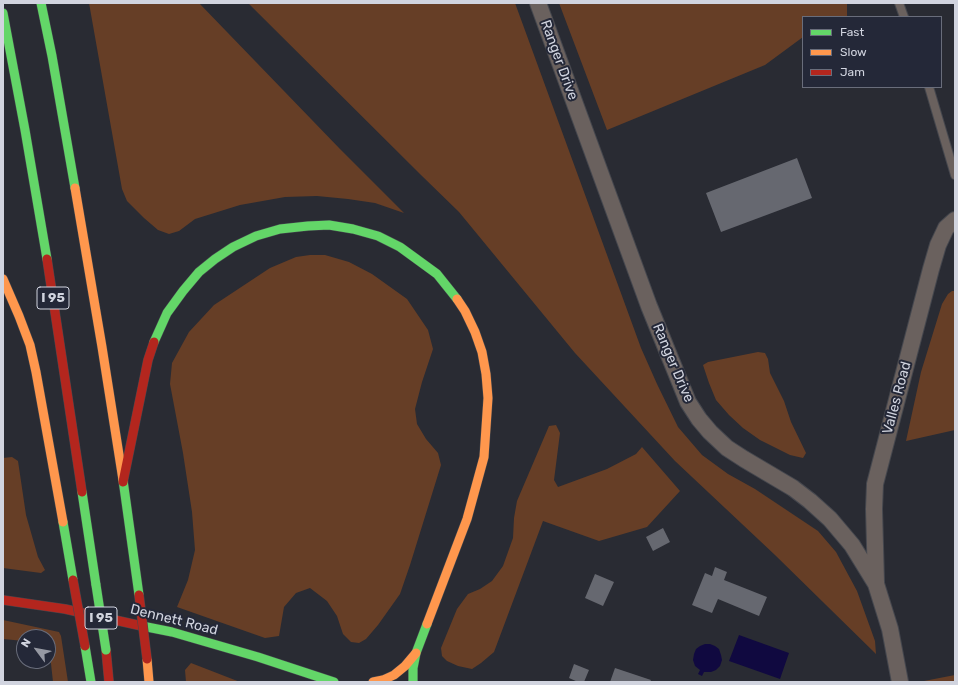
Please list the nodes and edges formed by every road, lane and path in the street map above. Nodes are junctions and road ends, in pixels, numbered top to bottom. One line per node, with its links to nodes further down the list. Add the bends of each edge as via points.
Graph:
1 (41, 3): 10 (main road, via 102,347)
2 (538, 3): 11 (street, Ranger Drive, via 649,306 688,402 710,432 727,448 793,488 830,519 852,545)
3 (899, 3): 5 (lane)
4 (3, 13): 15 (main road, I 95, bridge, via 49,269)
5 (904, 16)
6 (929, 88): 7 (lane)
7 (955, 175)
8 (955, 220): 11 (street, Valles Road, via 946,228 931,268 875,484)
9 (3, 279): 14 (main road, bridge, via 30,345 36,372)
10 (123, 482): 13 (main road, via 148,360 156,337 167,314 199,272 233,247 256,236 280,229 308,226 353,229 378,236 400,247 437,274 465,311 482,352 488,398 484,457 467,519); 16 (main road, bridge)
11 (876, 584): 20 (street, Ranger Drive, via 890,628)
12 (3, 600): 17 (main road, Dennett Road, via 64,609 172,632)
13 (416, 653): 18 (main road, via 394,675); 19 (main road)
14 (91, 682)
15 (109, 682)
16 (149, 682)
17 (334, 682)
18 (373, 682)
19 (413, 682)
20 (900, 682)

